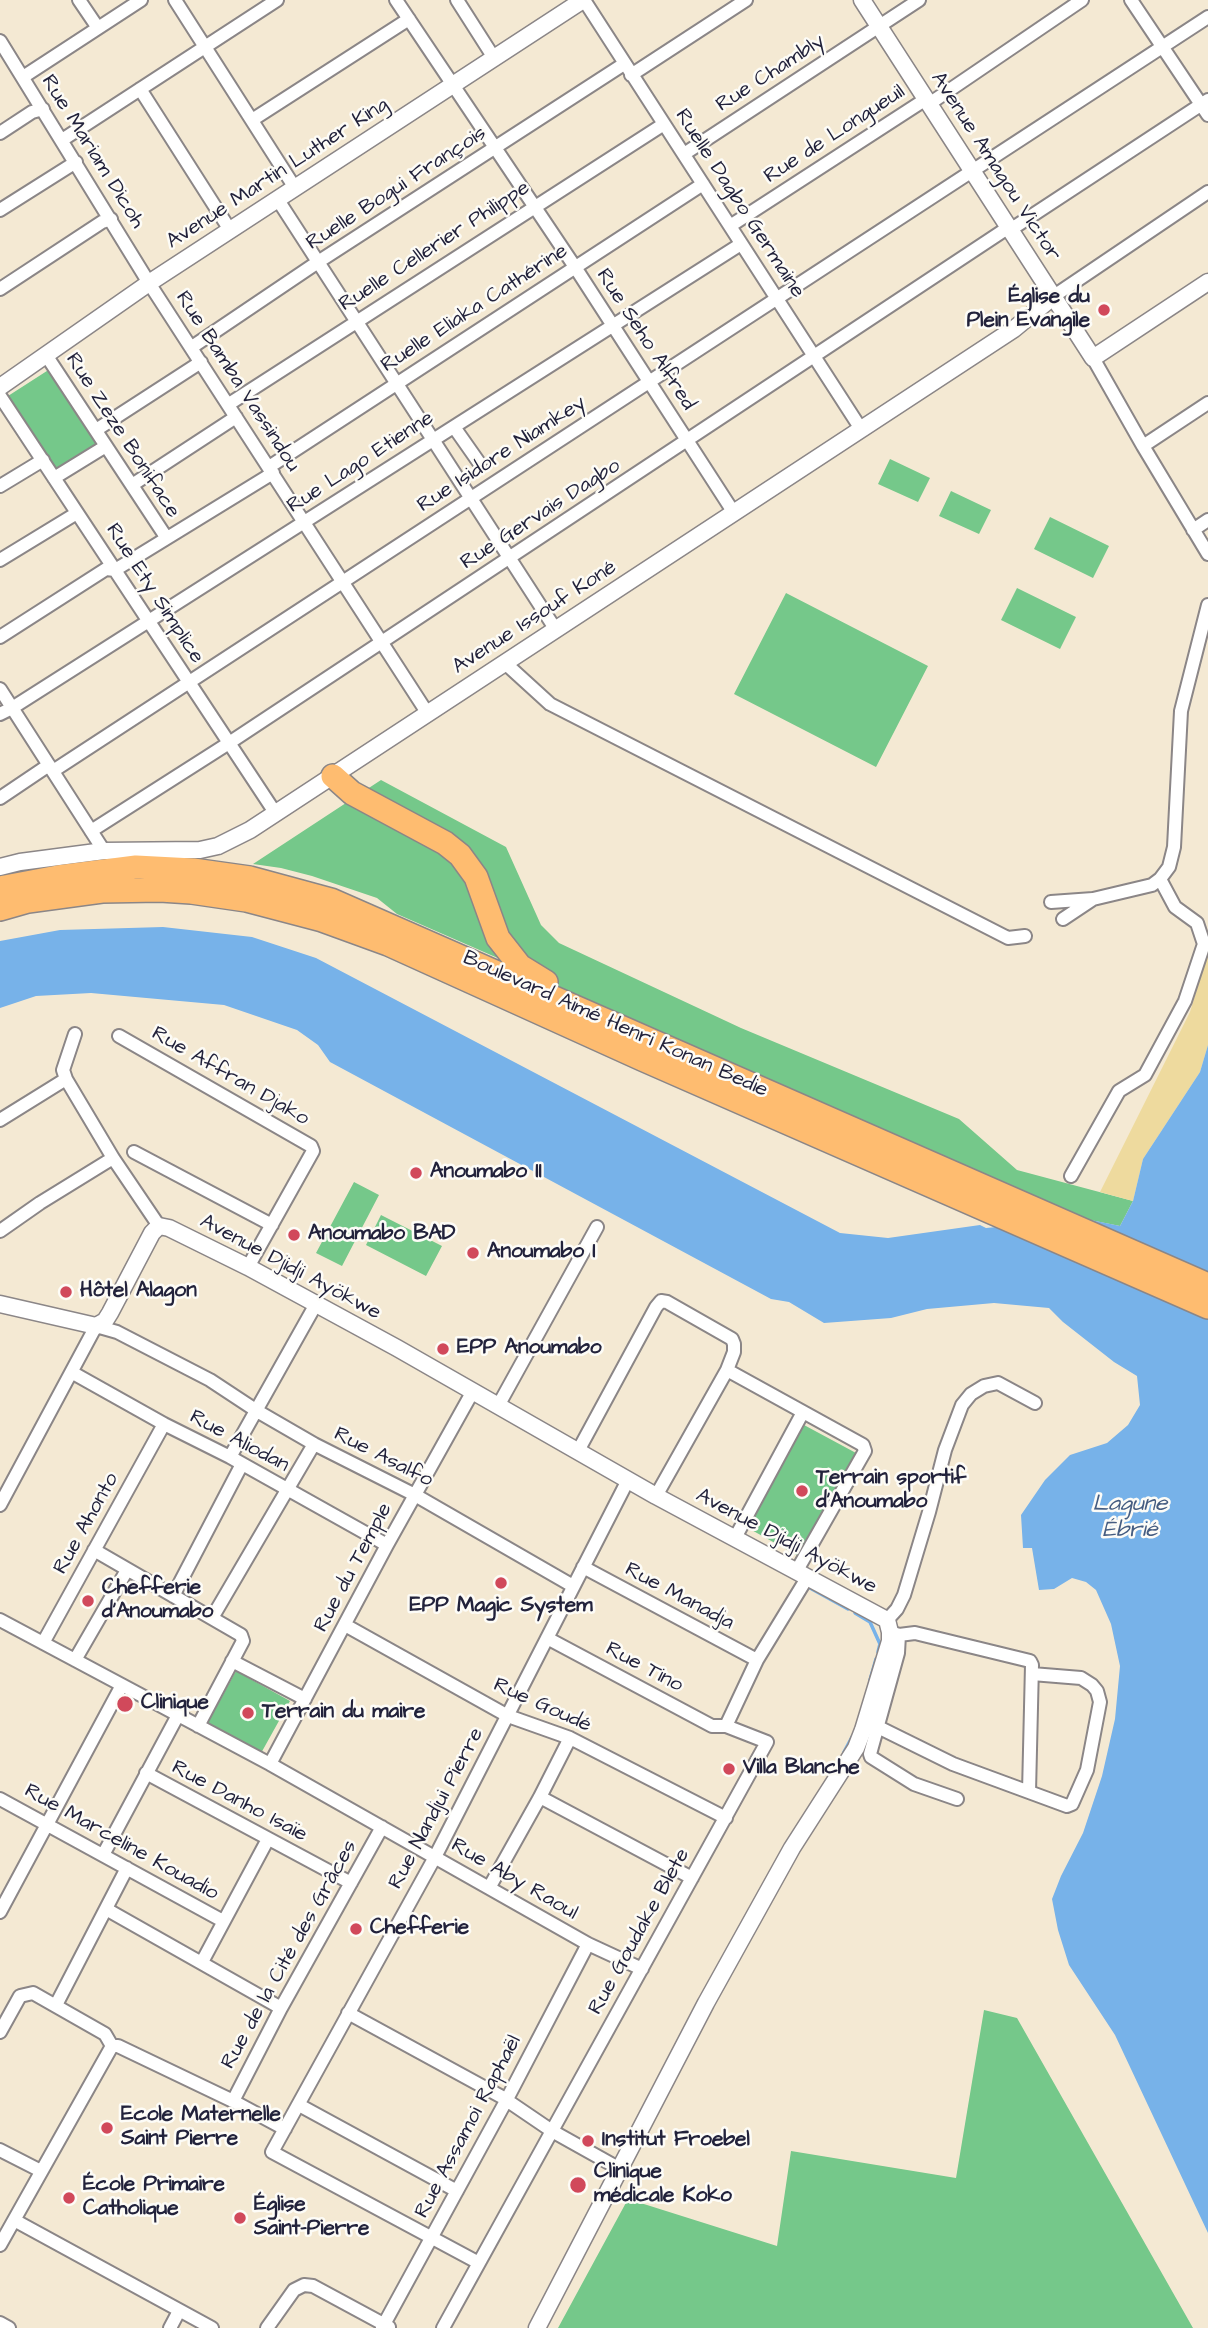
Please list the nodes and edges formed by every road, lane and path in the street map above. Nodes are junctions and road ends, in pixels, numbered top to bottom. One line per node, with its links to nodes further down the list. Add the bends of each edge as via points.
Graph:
1 (79, 0): 16 (street)
2 (141, 0): 16 (street)
3 (175, 0): 19 (street)
4 (277, 0): 19 (street)
5 (396, 0): 14 (street, Rue Seho Alfred)
6 (457, 0): 20 (street)
7 (584, 0): 20 (street, Avenue Martin Luther King); 21 (street, Ruelle Dagbo Germaine)
8 (746, 0): 21 (street, Ruelle Bogui François)
9 (862, 0): 15 (street, Avenue Amagou Victor)
10 (919, 0): 15 (street, Rue Chambly)
11 (1082, 0): 25 (street, Rue de Longueuil)
12 (1131, 0): 17 (street)
13 (1208, 18): 17 (street, Rue Isidore Niamkey)
14 (409, 19): 23 (street, Rue Seho Alfred); 28 (street)
15 (880, 26): 25 (street, Avenue Amagou Victor); 33 (street, Rue Chambly)
16 (98, 29): 22 (street)
17 (1163, 46): 26 (street); 35 (street, Rue Isidore Niamkey)
18 (2, 47): 22 (street, Rue Mariam Dicoh)
19 (205, 47): 24 (street); 28 (street)
20 (494, 58): 23 (street, Avenue Martin Luther King)
21 (628, 70): 29 (street, Ruelle Dagbo Germaine); 32 (street, Ruelle Bogui François)
22 (23, 77): 27 (street, Rue Mariam Dicoh)
23 (453, 85): 32 (street, Rue Seho Alfred); 37 (street, Avenue Martin Luther King)
24 (140, 89): 31 (street); 45 (street)
25 (927, 101): 35 (street, Avenue Amagou Victor); 43 (street, Rue de Longueuil)
26 (1206, 106): 44 (street, Rue Gervais Dagbo)
27 (43, 109): 30 (street); 31 (street, Rue Mariam Dicoh)
28 (252, 120): 37 (street)
29 (664, 124): 33 (street, Ruelle Dagbo Germaine); 40 (street, Ruelle Cellerier Philippe)
30 (0, 133)
31 (62, 140): 34 (street, Rue Mariam Dicoh)
32 (496, 148): 40 (street, Rue Seho Alfred); 47 (street, Ruelle Bogui François)
33 (684, 154): 36 (street, Ruelle Dagbo Germaine)
34 (76, 162): 41 (street); 42 (street, Rue Mariam Dicoh)
35 (973, 171): 44 (street, Avenue Amagou Victor); 53 (street, Rue Isidore Niamkey)
36 (703, 184): 43 (street, Ruelle Dagbo Germaine); 48 (street, Ruelle Eliaka Cathérine)
37 (295, 188): 39 (street, Avenue Martin Luther King)
38 (1208, 192): 52 (street)
39 (278, 200): 45 (street, Avenue Martin Luther King); 47 (street)
40 (534, 207): 48 (street, Rue Seho Alfred); 54 (street, Ruelle Cellerier Philippe)
41 (0, 211)
42 (111, 219): 50 (street, Rue Mariam Dicoh); 51 (street)
43 (730, 226): 46 (street, Ruelle Dagbo Germaine)
44 (1010, 229): 52 (street, Avenue Amagou Victor); 58 (street, Rue Gervais Dagbo)
45 (230, 230): 50 (street, Avenue Martin Luther King)
46 (741, 244): 53 (street, Ruelle Dagbo Germaine); 55 (street, Rue Lago Etienne)
47 (318, 262): 54 (street); 56 (street, Ruelle Bogui François)
48 (575, 267): 55 (street, Rue Seho Alfred); 62 (street, Ruelle Eliaka Cathérine)
49 (1208, 282): 60 (street)
50 (149, 283): 56 (street, Rue Bamba Vassindou); 57 (street, Avenue Martin Luther King)
51 (0, 289)
52 (1054, 296): 60 (street, Avenue Amagou Victor); 69 (street, Avenue Issouf Koné, via 1014,329)
53 (777, 299): 58 (street, Ruelle Dagbo Germaine); 61 (street, Rue Isidore Niamkey)
54 (357, 321): 62 (street); 66 (street, Ruelle Cellerier Philippe)
55 (613, 326): 61 (street, Rue Seho Alfred); 68 (street, Rue Lago Etienne)
56 (192, 347): 59 (street, Rue Bamba Vassindou)
57 (46, 355): 63 (street, Avenue Martin Luther King); 70 (street, Rue Zeze Boniface)
58 (814, 356): 69 (street, Ruelle Dagbo Germaine); 72 (street, Rue Gervais Dagbo)
59 (201, 362): 66 (street, Rue Bamba Vassindou); 70 (street)
60 (1096, 362): 74 (street)
61 (649, 382): 72 (street, Rue Seho Alfred); 81 (street, Rue Isidore Niamkey)
62 (397, 383): 71 (street); 77 (street, Ruelle Eliaka Cathérine)
63 (0, 387)
64 (0, 396): 75 (street, Rue Ety Simplice)
65 (1208, 403): 74 (street)
66 (229, 404): 67 (street, Rue Bamba Vassindou)
67 (236, 417): 77 (street, Rue Bamba Vassindou); 79 (street)
68 (454, 427): 71 (street, Rue Lago Etienne); 76 (street)
69 (861, 429): 83 (street, Avenue Issouf Koné)
70 (96, 430): 73 (street, Rue Zeze Boniface)
71 (433, 440): 81 (street); 85 (street, Rue Lago Etienne)
72 (688, 442): 83 (street, Rue Seho Alfred); 90 (street, Rue Gervais Dagbo)
73 (106, 446): 78 (street); 79 (street, Rue Zeze Boniface)
74 (1143, 446): 86 (street)
75 (43, 460): 78 (street, Rue Ety Simplice); 80 (street)
76 (480, 464)
77 (271, 470): 85 (street, Rue Bamba Vassindou); 87 (street, Ruelle Eliaka Cathérine)
78 (54, 478): 82 (street, Rue Ety Simplice)
79 (132, 485): 87 (street, Rue Zeze Boniface)
80 (0, 486)
81 (471, 498): 90 (street); 92 (street, Rue Isidore Niamkey)
82 (77, 513): 89 (street); 91 (street, Rue Ety Simplice)
83 (734, 513): 95 (street, Avenue Issouf Koné)
84 (1208, 520): 86 (street)
85 (304, 522): 92 (street, Rue Bamba Vassindou); 94 (street, Rue Lago Etienne)
86 (1193, 530): 88 (street)
87 (166, 537): 91 (street, Ruelle Eliaka Cathérine)
88 (1208, 554)
89 (0, 559)
90 (510, 559): 95 (street); 97 (street, Rue Gervais Dagbo)
91 (115, 570): 94 (street, Rue Ety Simplice); 96 (street, Ruelle Eliaka Cathérine, via 106,569)
92 (343, 582): 97 (street, Rue Bamba Vassindou); 99 (street, Rue Isidore Niamkey)
93 (1208, 605): 113 (street, via 1181,711 1174,847)
94 (149, 621): 99 (street, Rue Ety Simplice); 101 (street, Rue Lago Etienne)
95 (556, 630): 98 (street, Avenue Issouf Koné)
96 (0, 637)
97 (383, 643): 102 (street, Rue Bamba Vassindou); 103 (street, Rue Gervais Dagbo)
98 (505, 663): 102 (street, Avenue Issouf Koné); 119 (street, via 550,704 1008,938)
99 (189, 682): 103 (street, Rue Ety Simplice); 104 (street, Rue Isidore Niamkey)
100 (0, 689): 101 (street)
101 (6, 711): 104 (street)
102 (428, 714): 105 (street, Avenue Issouf Koné)
103 (229, 743): 107 (street, Rue Ety Simplice); 108 (street, Rue Gervais Dagbo)
104 (51, 768): 106 (street, Rue Isidore Niamkey); 108 (street)
105 (333, 776): 107 (street, Avenue Issouf Koné); 122 (highway, via 352,793 460,855 476,877 498,938 520,966)
106 (0, 798)
107 (276, 814): 109 (street, Avenue Issouf Koné, via 218,846 200,850)
108 (91, 831): 109 (street)
109 (104, 850): 111 (street, Avenue Issouf Koné)
110 (0, 861): 111 (street)
111 (20, 862): 112 (street, Avenue Issouf Koné)
112 (0, 867)
113 (1160, 879): 115 (street); 127 (street, via 1175,907 1198,923 1204,944 1185,1001 1145,1075 1119,1091)
114 (0, 888): 122 (highway, Boulevard Aimé Henri Konan Bedie, via 136,867 203,871 278,885 331,900)
115 (1093, 899): 116 (street); 118 (street)
116 (1051, 902)
117 (0, 909): 128 (highway, Boulevard Aimé Henri Konan Bedie, via 88,892 147,890 221,896 301,913 387,944)
118 (1063, 919)
119 (1025, 936)
120 (75, 1034): 123 (street, via 63,1070)
121 (119, 1036): 129 (street, Rue Affran Djako, via 311,1146 313,1151)
122 (650, 1041): 128 (highway, Boulevard Aimé Henri Konan Bedie)
123 (66, 1079): 124 (street); 126 (street)
124 (0, 1120)
125 (134, 1152): 129 (street)
126 (113, 1158): 130 (street); 132 (street)
127 (1072, 1176)
128 (941, 1179): 134 (highway, Boulevard Aimé Henri Konan Bedie); 137 (highway, Boulevard Aimé Henri Konan Bedie)
129 (272, 1225): 133 (street, Rue Affran Djako)
130 (159, 1226): 133 (street, Avenue Djidji Ayökwe); 138 (street, via 105,1321)
131 (597, 1227): 143 (street)
132 (0, 1231)
133 (248, 1267): 136 (street, Avenue Djidji Ayökwe)
134 (1208, 1285)
135 (0, 1304): 138 (street)
136 (316, 1304): 141 (street, Avenue Djidji Ayökwe); 144 (street)
137 (1208, 1307)
138 (96, 1326): 140 (street); 144 (street, via 117,1332 210,1380)
139 (727, 1370): 145 (street); 148 (street, via 734,1352 732,1339 661,1301); 154 (street)
140 (72, 1373): 146 (street, Rue Aliodan); 155 (street)
141 (472, 1391): 143 (street, Avenue Djidji Ayökwe); 153 (street, Rue du Temple)
142 (1035, 1403): 167 (street, via 998,1383 984,1386 962,1405)
143 (498, 1406): 148 (street, Avenue Djidji Ayökwe)
144 (257, 1411): 147 (street); 149 (street)
145 (803, 1412): 156 (street); 161 (street, via 859,1441 865,1451)
146 (164, 1424): 149 (street, Rue Aliodan); 158 (street, Rue Ahonto)
147 (314, 1444): 152 (street, Rue Asalfo); 153 (street, Rue Asalfo)
148 (578, 1451): 151 (street, Avenue Djidji Ayökwe)
149 (230, 1457): 150 (street, Rue Aliodan)
150 (242, 1464): 152 (street, Rue Aliodan); 163 (street)
151 (628, 1480): 154 (street, Avenue Djidji Ayökwe); 159 (street, Rue Nandjui Pierre)
152 (288, 1489): 157 (street, Rue Aliodan); 164 (street, Rue Asalfo)
153 (415, 1494): 157 (street, Rue du Temple); 162 (street, Rue Asalfo)
154 (656, 1496): 156 (street, Avenue Djidji Ayökwe)
155 (0, 1505)
156 (735, 1538): 161 (street, Avenue Djidji Ayökwe)
157 (387, 1545): 166 (street, Rue du Temple)
158 (94, 1550): 160 (street); 169 (street, Rue Ahonto)
159 (583, 1567): 162 (street, Rue Nandjui Pierre); 171 (street, Rue Manadja)
160 (127, 1570): 163 (street); 170 (street)
161 (801, 1575): 167 (street, Avenue Djidji Ayökwe); 171 (street)
162 (573, 1586): 168 (street, Rue Nandjui Pierre)
163 (173, 1596): 164 (street)
164 (212, 1618): 172 (street, via 243,1639)
165 (0, 1620): 169 (street, Rue Aby Raoul)
166 (345, 1625): 175 (street, Rue du Temple); 177 (street, Rue Goudé)
167 (892, 1629): 173 (street, via 1024,1658 1030,1661); 180 (street, via 898,1653); 215 (street, via 856,1748 792,1848)
168 (547, 1638): 177 (street, Rue Nandjui Pierre); 179 (street, Rue Tino, via 712,1726)
169 (43, 1643): 170 (street, Rue Aby Raoul)
170 (75, 1660): 174 (street, Rue Aby Raoul)
171 (757, 1660): 179 (street)
172 (232, 1661): 175 (street); 178 (street)
173 (1032, 1674): 184 (street); 184 (street, via 1081,1678 1097,1691 1100,1702 1087,1770 1072,1804)
174 (122, 1685): 176 (street, Rue Aby Raoul); 189 (street)
175 (306, 1699): 182 (street, Rue du Temple)
176 (178, 1715): 178 (street, Rue Aby Raoul); 183 (street)
177 (508, 1716): 181 (street, Rue Goudé); 193 (street, Rue Nandjui Pierre)
178 (198, 1726): 182 (street, Rue Aby Raoul)
179 (726, 1726): 188 (street, Rue Goudake Blete, via 767,1742)
180 (878, 1727): 184 (street, via 953,1764); 187 (street, via 870,1754 874,1759 914,1784)
181 (570, 1738): 185 (street); 188 (street, Rue Goudé)
182 (270, 1764): 190 (street, Rue Aby Raoul)
183 (146, 1773): 191 (street, Rue Danho Isaïe); 192 (street)
184 (1029, 1792)
185 (540, 1797): 195 (street); 197 (street)
186 (0, 1799): 189 (street, Rue Marceline Kouadio)
187 (957, 1799)
188 (726, 1818): 195 (street, Rue Goudake Blete)
189 (47, 1825): 192 (street, Rue Marceline Kouadio); 199 (street)
190 (382, 1827): 193 (street, Rue Aby Raoul); 196 (street, Rue de la Cité des Grâces)
191 (268, 1839): 196 (street, Rue Danho Isaïe); 200 (street)
192 (103, 1855): 194 (street, Rue Marceline Kouadio)
193 (435, 1857): 197 (street, Rue Aby Raoul); 206 (street, Rue Nandjui Pierre)
194 (127, 1868): 198 (street); 200 (street, Rue Marceline Kouadio)
195 (692, 1878): 203 (street, Rue Goudake Blete)
196 (351, 1883): 205 (street, Rue de la Cité des Grâces)
197 (489, 1888): 201 (street, Rue Aby Raoul)
198 (106, 1909): 202 (street); 204 (street)
199 (0, 1912)
200 (223, 1921): 202 (street)
201 (588, 1944): 203 (street, Rue Aby Raoul); 210 (street, Rue Assamoi Raphaël)
202 (202, 1962): 205 (street)
203 (642, 1969): 213 (street, Rue Goudake Blete)
204 (56, 2005): 207 (street, via 33,1993 20,1996); 208 (street, via 104,2034)
205 (281, 2008): 209 (street, Rue de la Cité des Grâces)
206 (348, 2014): 210 (street); 211 (street, Rue Nandjui Pierre)
207 (0, 2032)
208 (112, 2046): 209 (street); 216 (street)
209 (233, 2101): 212 (street)
210 (506, 2101): 213 (street); 217 (street, Rue Assamoi Raphaël)
211 (299, 2105): 212 (street, Rue Nandjui Pierre); 217 (street)
212 (285, 2129): 219 (street, Rue Nandjui Pierre, via 272,2152)
213 (552, 2132): 215 (street); 221 (street, Rue Goudake Blete)
214 (0, 2150): 216 (street)
215 (621, 2169): 230 (street)
216 (41, 2171): 218 (street)
217 (457, 2191): 219 (street, Rue Assamoi Raphaël)
218 (14, 2220): 220 (street); 222 (street)
219 (432, 2237): 221 (street); 224 (street, Rue Assamoi Raphaël)
220 (0, 2245)
221 (479, 2263): 229 (street, Rue Goudake Blete)
222 (179, 2311): 226 (street); 227 (street)
223 (0, 2323): 225 (street)
224 (386, 2327): 228 (street, via 304,2285 294,2290)
225 (9, 2328)
226 (170, 2328)
227 (212, 2328)
228 (267, 2328)
229 (443, 2328)
230 (537, 2328)

